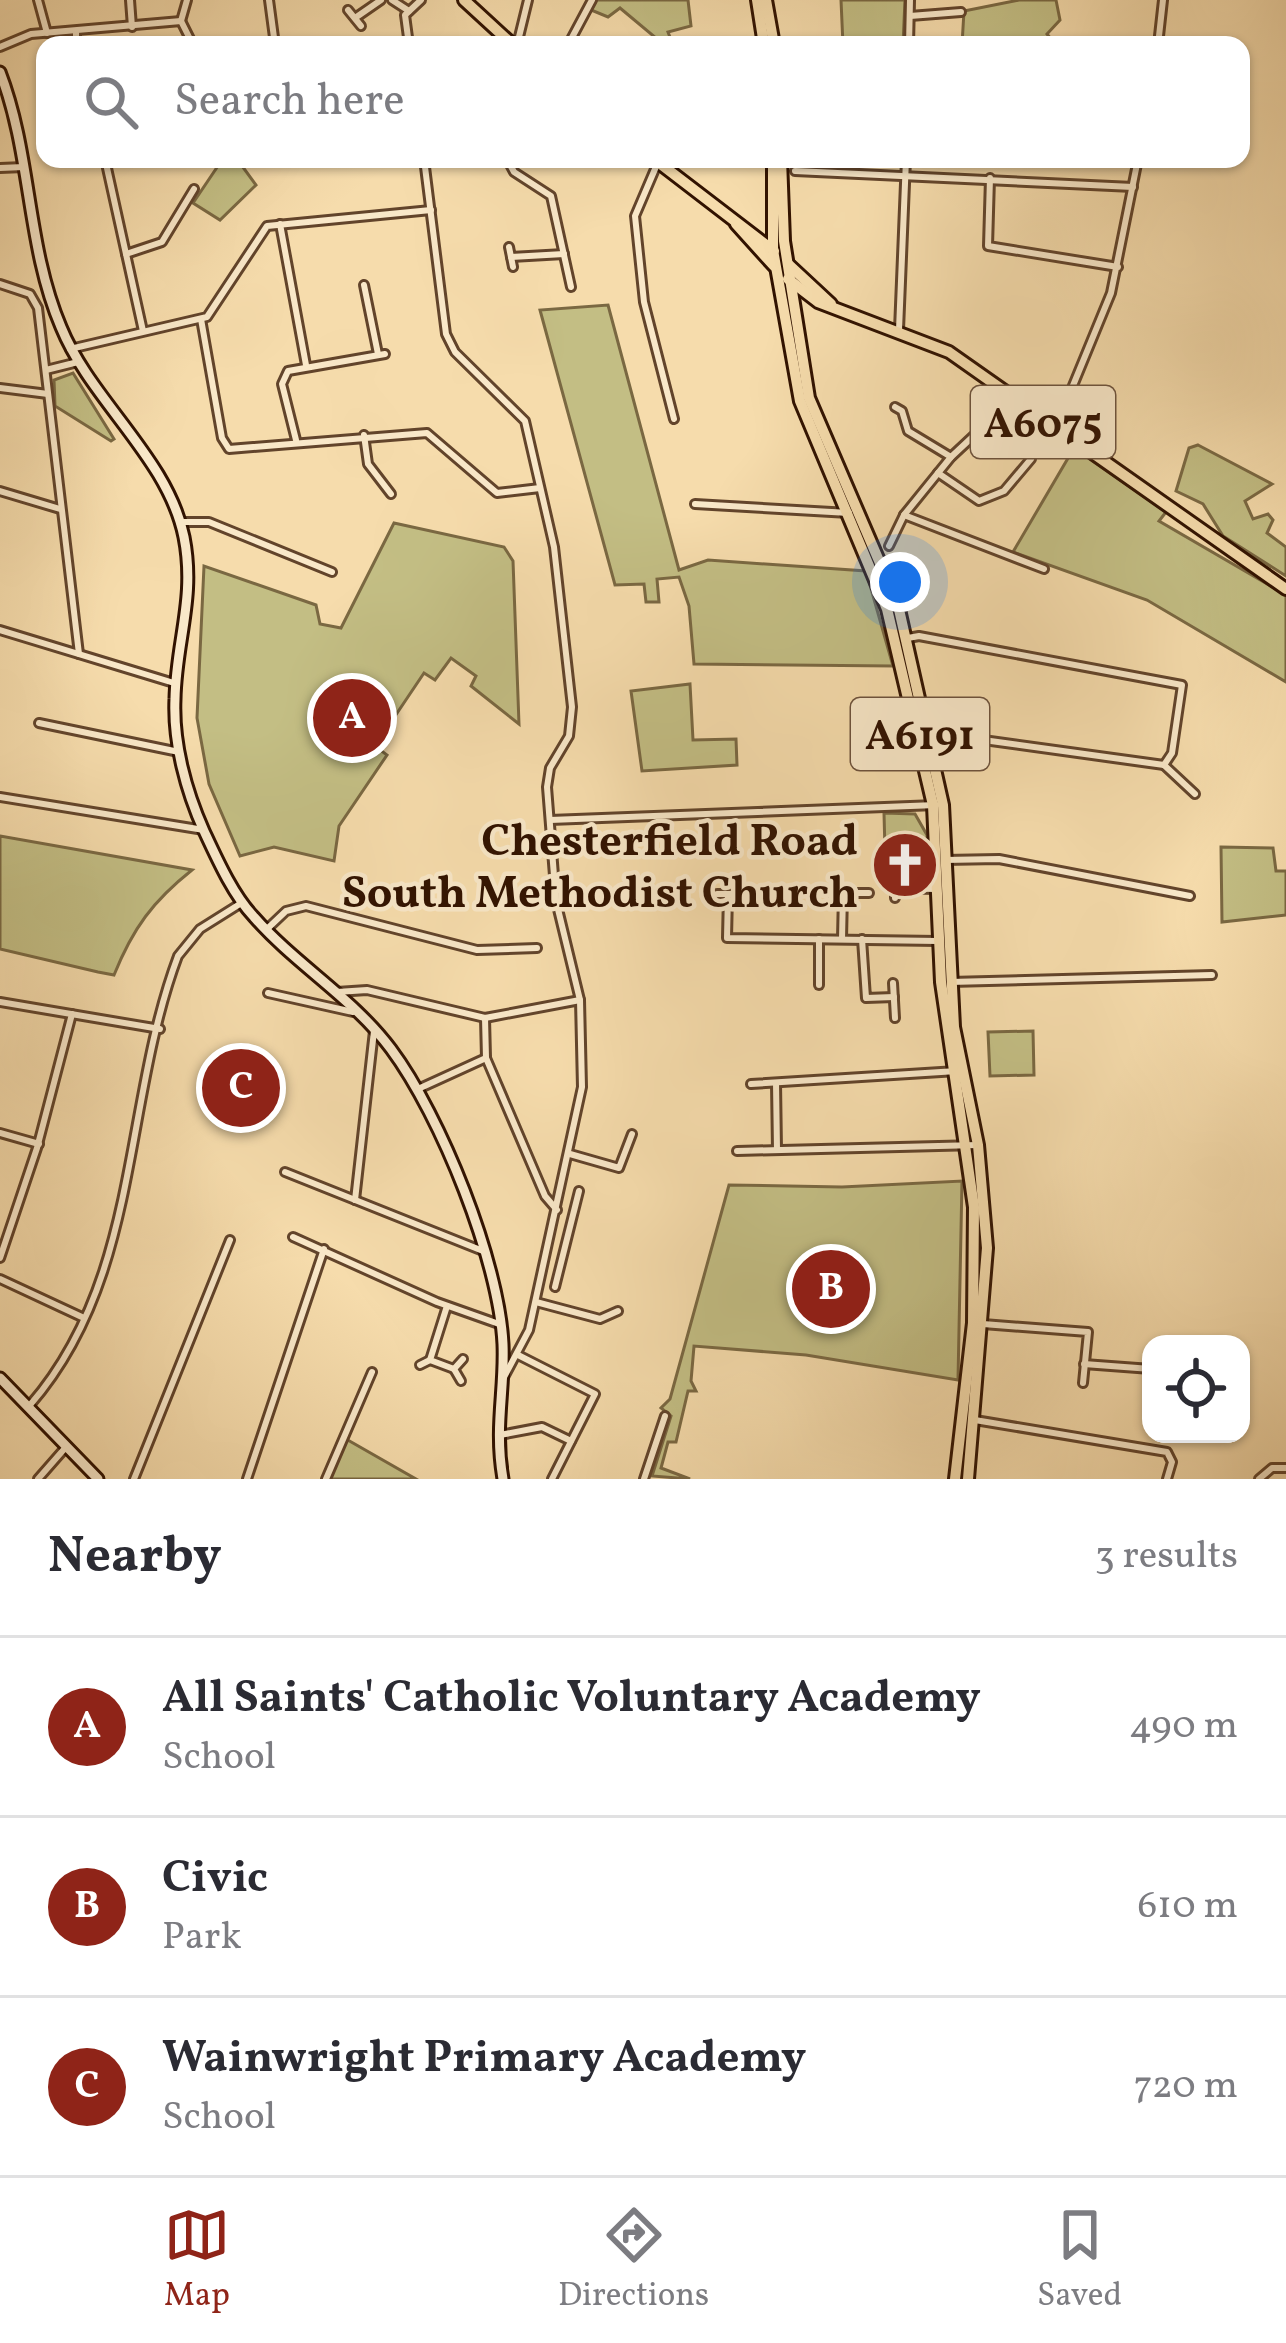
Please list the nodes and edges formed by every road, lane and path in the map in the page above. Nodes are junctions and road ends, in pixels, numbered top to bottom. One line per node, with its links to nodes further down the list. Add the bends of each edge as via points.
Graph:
1 (38, 0): 25 (street)
2 (130, 0): 23 (street)
3 (187, 0): 21 (street)
4 (269, 0): 30 (street)
5 (381, 0): 20 (street)
6 (392, 0): 17 (street)
7 (421, 0): 17 (street)
8 (464, 0): 32 (main road)
9 (528, 0): 33 (street)
10 (592, 0): 34 (street)
11 (761, 0): 35 (main road); 36 (main road)
12 (910, 0): 19 (street)
13 (949, 0): 16 (street)
14 (1163, 0): 38 (street)
15 (348, 10): 20 (street)
16 (949, 10): 18 (street); 19 (street)
17 (409, 11): 31 (street)
18 (961, 12)
19 (910, 16): 37 (street)
20 (355, 18): 22 (street)
21 (181, 21): 23 (street); 29 (street)
22 (361, 26)
23 (132, 27): 24 (street)
24 (76, 31): 25 (street); 28 (street)
25 (47, 33): 26 (street)
26 (36, 36)
27 (36, 36): 39 (street)
28 (76, 36)
29 (188, 36)
30 (273, 36)
31 (409, 36)
32 (505, 36)
33 (518, 36)
34 (573, 36)
35 (763, 36)
36 (771, 36)
37 (909, 36)
38 (1159, 36)
39 (0, 46)
40 (0, 72): 41 (street)
41 (3, 87): 42 (street)
42 (24, 166): 43 (street); 80 (street, via 39,265)
43 (0, 168)
44 (107, 168): 64 (street)
45 (425, 168): 58 (street)
46 (512, 168): 65 (street, via 551,196)
47 (653, 168): 88 (street, via 635,216 644,302)
48 (666, 168): 61 (main road, A6075)
49 (776, 168): 59 (main road, A6191)
50 (777, 168): 67 (main road, A6191)
51 (905, 168): 54 (street)
52 (1136, 168): 56 (street)
53 (795, 171): 54 (street)
54 (905, 176): 55 (street); 78 (street)
55 (990, 178): 56 (street); 69 (street, via 988,247)
56 (1133, 187): 69 (street)
57 (194, 189): 64 (street, via 162,242)
58 (431, 210): 60 (street); 95 (street, via 446,334 525,421)
59 (773, 213): 61 (main road, via 767,227); 63 (main road, A6191)
60 (280, 224): 76 (street, via 262,229); 82 (street)
61 (742, 227): 63 (main road, A6075); 67 (main road, A6075)
62 (509, 247): 66 (street)
63 (773, 250): 67 (main road, A6075)
64 (126, 254): 79 (street)
65 (565, 254): 66 (street); 73 (street)
66 (511, 257): 68 (street)
67 (781, 265): 70 (main road, A6191); 75 (main road, A6075); 100 (main road, A6191, via 800,400)
68 (513, 267)
69 (1118, 267): 89 (street)
70 (790, 281): 74 (main road, A6075); 77 (main road, A6191)
71 (0, 284): 83 (street, via 30,294 38,308)
72 (364, 285): 82 (street, via 382,354)
73 (571, 287)
74 (818, 302): 75 (main road, A6075); 77 (main road)
75 (834, 306): 78 (main road, A6075)
76 (201, 319): 79 (street); 91 (street, via 224,444)
77 (794, 319): 100 (main road, A6191, via 809,398)
78 (899, 330): 86 (main road, A6075, via 949,352)
79 (143, 331): 80 (street)
80 (70, 349): 81 (street)
81 (78, 362): 83 (street); 102 (street, via 161,480)
82 (306, 365): 91 (street, via 288,371 282,384)
83 (46, 370): 85 (street)
84 (0, 388): 85 (street)
85 (47, 394): 99 (street)
86 (1012, 400): 89 (main road, A6075); 92 (street)
87 (895, 407): 92 (street, via 908,431)
88 (674, 419)
89 (1054, 430): 106 (main road, A6075)
90 (364, 435): 91 (street); 95 (street, via 433,435 497,493); 97 (street, via 368,464)
91 (296, 440)
92 (951, 457): 94 (street)
93 (1031, 459): 94 (street, via 999,496 979,501)
94 (938, 473): 101 (street)
95 (540, 488): 118 (street, via 572,707 569,736 550,768)
96 (0, 491): 99 (street)
97 (391, 494)
98 (695, 504): 100 (street)
99 (61, 510): 109 (street)
100 (853, 510): 108 (main road, A6191)
101 (904, 515): 103 (street); 104 (street)
102 (179, 522): 105 (street, via 209,522); 110 (street, via 190,595)
103 (889, 546)
104 (1043, 569)
105 (332, 572)
106 (1286, 589)
107 (0, 630): 109 (street)
108 (902, 640): 112 (main road, A6191); 114 (street, via 919,636 1182,685)
109 (79, 654): 110 (street)
110 (176, 683): 113 (street)
111 (39, 723): 113 (street)
112 (926, 738): 114 (street); 117 (main road, A6191)
113 (179, 752): 119 (street)
114 (1164, 765): 115 (street)
115 (1195, 794)
116 (0, 797): 119 (street)
117 (938, 805): 118 (street); 120 (main road, A6191)
118 (550, 820): 144 (street)
119 (203, 830): 130 (street)
120 (939, 861): 121 (main road, A6191); 128 (street, via 999,859); 135 (main road, A6191)
121 (935, 889): 129 (street, via 896,888); 135 (main road, A6191)
122 (826, 893): 123 (street)
123 (843, 893): 124 (street); 134 (street)
124 (869, 893)
125 (717, 894): 126 (street)
126 (728, 894): 127 (street); 133 (street, via 727,938)
127 (738, 894)
128 (1190, 896)
129 (895, 898)
130 (243, 902): 131 (street); 150 (street, via 186,943)
131 (266, 929): 136 (street, via 306,906 477,950); 141 (street)
132 (862, 939): 134 (street); 135 (street); 143 (street, via 866,998)
133 (819, 940): 134 (street); 140 (street)
134 (842, 940)
135 (943, 941): 139 (main road, A6191)
136 (537, 948)
137 (1212, 975): 139 (street)
138 (893, 982): 143 (street)
139 (945, 982): 153 (main road, A6191)
140 (819, 985)
141 (337, 992): 146 (street); 148 (street, via 367,990)
142 (268, 993): 146 (street)
143 (894, 997): 149 (street)
144 (580, 1000): 148 (street); 163 (street, via 582,1087)
145 (0, 1002): 147 (street)
146 (358, 1013): 151 (street)
147 (73, 1014): 150 (street); 159 (street)
148 (485, 1018): 152 (street)
149 (895, 1018)
150 (160, 1029): 182 (street, via 118,1224)
151 (374, 1029): 156 (street); 167 (street)
152 (486, 1058): 156 (street); 169 (street)
153 (957, 1071): 154 (street); 160 (main road, A6191)
154 (776, 1083): 155 (street); 161 (street)
155 (751, 1084)
156 (418, 1089): 173 (street)
157 (0, 1133): 159 (street)
158 (632, 1134): 163 (street, via 619,1168)
159 (39, 1144): 175 (street)
160 (972, 1145): 161 (street); 183 (main road, A6191)
161 (777, 1150): 162 (street)
162 (737, 1151)
163 (570, 1154): 166 (street)
164 (286, 1172): 167 (street)
165 (579, 1191): 168 (street)
166 (560, 1199): 168 (street); 169 (street)
167 (355, 1200): 173 (street)
168 (576, 1203): 176 (street)
169 (557, 1210): 174 (street)
170 (293, 1237): 172 (street)
171 (230, 1240): 210 (street)
172 (324, 1249): 180 (street); 211 (street)
173 (486, 1252): 184 (street)
174 (546, 1257): 176 (street); 179 (street)
175 (0, 1258)
176 (561, 1261): 178 (street)
177 (0, 1279): 182 (street)
178 (555, 1287)
179 (536, 1302): 181 (street, via 600,1319); 186 (street)
180 (447, 1306): 184 (street); 189 (street)
181 (618, 1311)
182 (85, 1318): 199 (street, via 65,1364)
183 (978, 1323): 190 (street, via 1088,1332); 201 (main road, A6191)
184 (500, 1324): 185 (street)
185 (503, 1342): 186 (street); 198 (street)
186 (522, 1345): 187 (street)
187 (518, 1354): 198 (street); 205 (street, via 595,1394)
188 (463, 1359): 193 (street)
189 (430, 1360): 191 (street); 193 (street)
190 (1084, 1364): 192 (street); 197 (street)
191 (420, 1365)
192 (1142, 1368)
193 (454, 1369): 196 (street)
194 (372, 1372): 212 (street)
195 (0, 1378): 199 (street)
196 (461, 1381)
197 (1083, 1383)
198 (498, 1387): 203 (street)
199 (30, 1405): 206 (street)
200 (665, 1416): 204 (street)
201 (970, 1420): 216 (main road, A6191); 217 (main road, A6191); 218 (street, via 1167,1453)
202 (644, 1432): 204 (street)
203 (498, 1435): 205 (street, via 542,1427); 213 (street)
204 (658, 1437): 215 (street)
205 (571, 1441): 214 (street)
206 (69, 1445): 208 (street); 209 (street)
207 (1286, 1468): 219 (street)
208 (38, 1479)
209 (98, 1479)
210 (134, 1479)
211 (247, 1479)
212 (326, 1479)
213 (503, 1479)
214 (552, 1479)
215 (644, 1479)
216 (956, 1479)
217 (968, 1479)
218 (1167, 1479)
219 (1258, 1479)

